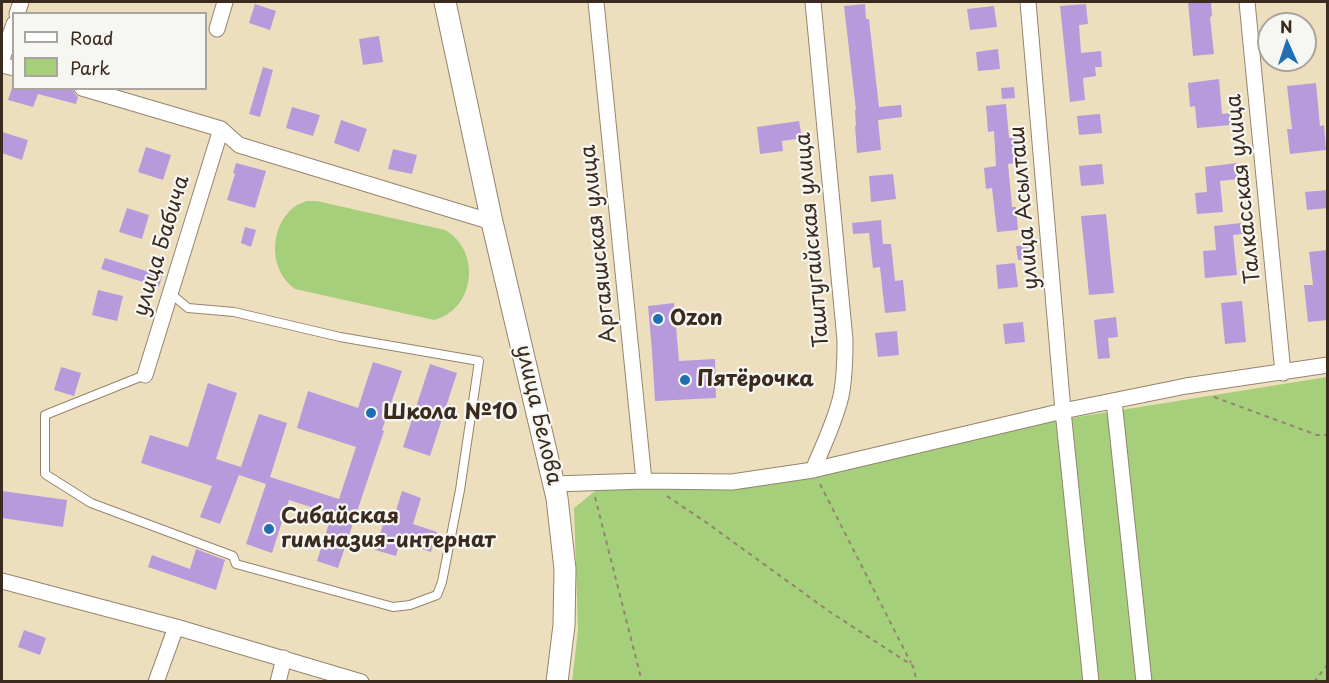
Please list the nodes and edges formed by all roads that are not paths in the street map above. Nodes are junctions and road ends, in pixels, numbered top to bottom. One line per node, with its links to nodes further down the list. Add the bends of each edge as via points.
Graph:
1 (225, 2): 7 (street)
2 (445, 2): 12 (main road, улица Белова)
3 (596, 2): 20 (street, Аргаяшская улица)
4 (813, 2): 19 (street, Таштугайская улица, via 845,358 842,394)
5 (1028, 2): 18 (street, улица Асылташ)
6 (1247, 2): 15 (street, Талкасская улица)
7 (217, 29)
8 (12, 30): 9 (street)
9 (2, 58)
10 (89, 90): 11 (street)
11 (220, 129): 12 (street, via 239,145); 13 (street, улица Бабича)
12 (492, 222): 21 (main road, улица Белова)
13 (170, 293): 16 (street, улица Бабича); 16 (lane, via 188,308 234,312 340,337 479,361 460,490 437,595 393,607 236,564 233,556 91,503 45,474 45,415)
14 (1328, 365): 15 (street)
15 (1283, 373): 17 (street, via 1186,386)
16 (145, 375)
17 (1114, 401): 18 (street); 30 (street)
18 (1063, 411): 19 (street); 29 (street, улица Асылташ)
19 (813, 470): 20 (street, via 732,483)
20 (644, 481): 21 (street)
21 (554, 484): 28 (main road, улица Белова, via 564,569 564,626)
22 (2, 582): 23 (street)
23 (176, 627): 24 (street); 25 (street)
24 (284, 658): 26 (street); 27 (street)
25 (156, 681)
26 (278, 681)
27 (355, 681)
28 (557, 681)
29 (1091, 681)
30 (1143, 681)

